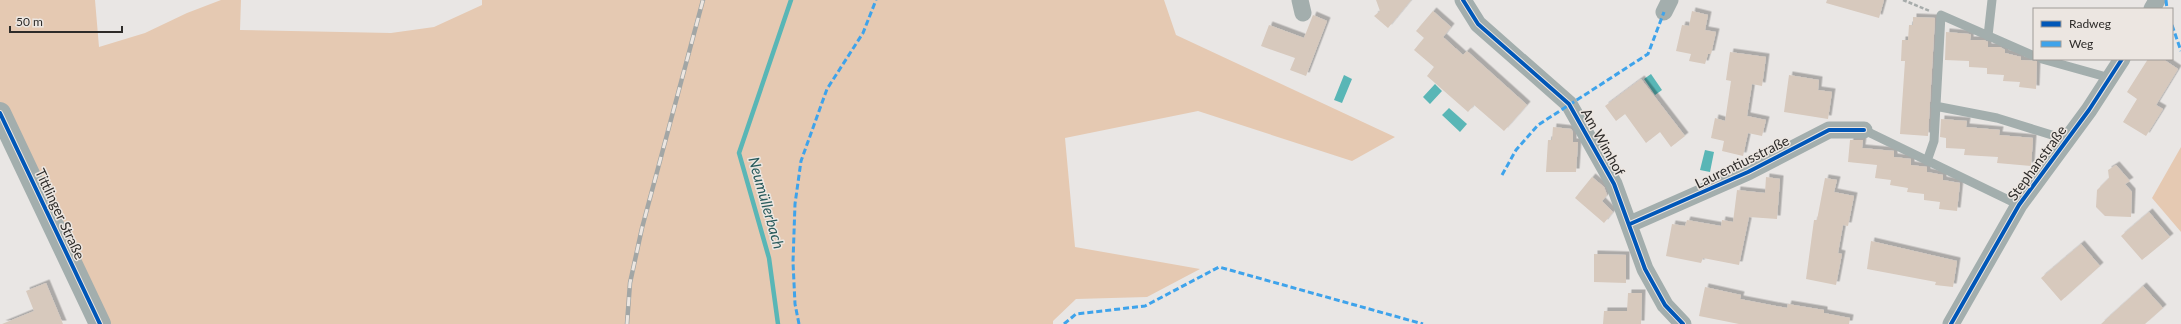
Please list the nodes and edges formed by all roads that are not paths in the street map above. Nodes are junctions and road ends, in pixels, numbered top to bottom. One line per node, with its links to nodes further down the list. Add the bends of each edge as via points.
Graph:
1 (1463, 0): 14 (street, Am Wimhof, via 1478,24 1569,104 1614,184)
2 (1992, 0): 3 (lane)
3 (1988, 36): 4 (lane); 8 (lane, via 1941,15)
4 (2033, 56)
5 (2046, 60): 7 (lane)
6 (2121, 60): 7 (street, Stephanstraße)
7 (2110, 78): 11 (street, Stephanstraße)
8 (1935, 106): 11 (lane, Stephanstraße, via 1997,118); 12 (lane, via 1934,142)
9 (0, 113): 15 (street, Tittlinger Straße)
10 (1864, 130): 12 (lane, Laurentiusstraße); 14 (street, Laurentiusstraße, via 1829,130 1748,172)
11 (2068, 140): 13 (street, Stephanstraße)
12 (1927, 161): 13 (lane, Laurentiusstraße)
13 (2019, 204): 17 (street, Stephanstraße)
14 (1630, 224): 16 (street, Am Wimhof, via 1645,269 1665,305)
15 (100, 324)
16 (1683, 324)
17 (1951, 324)

